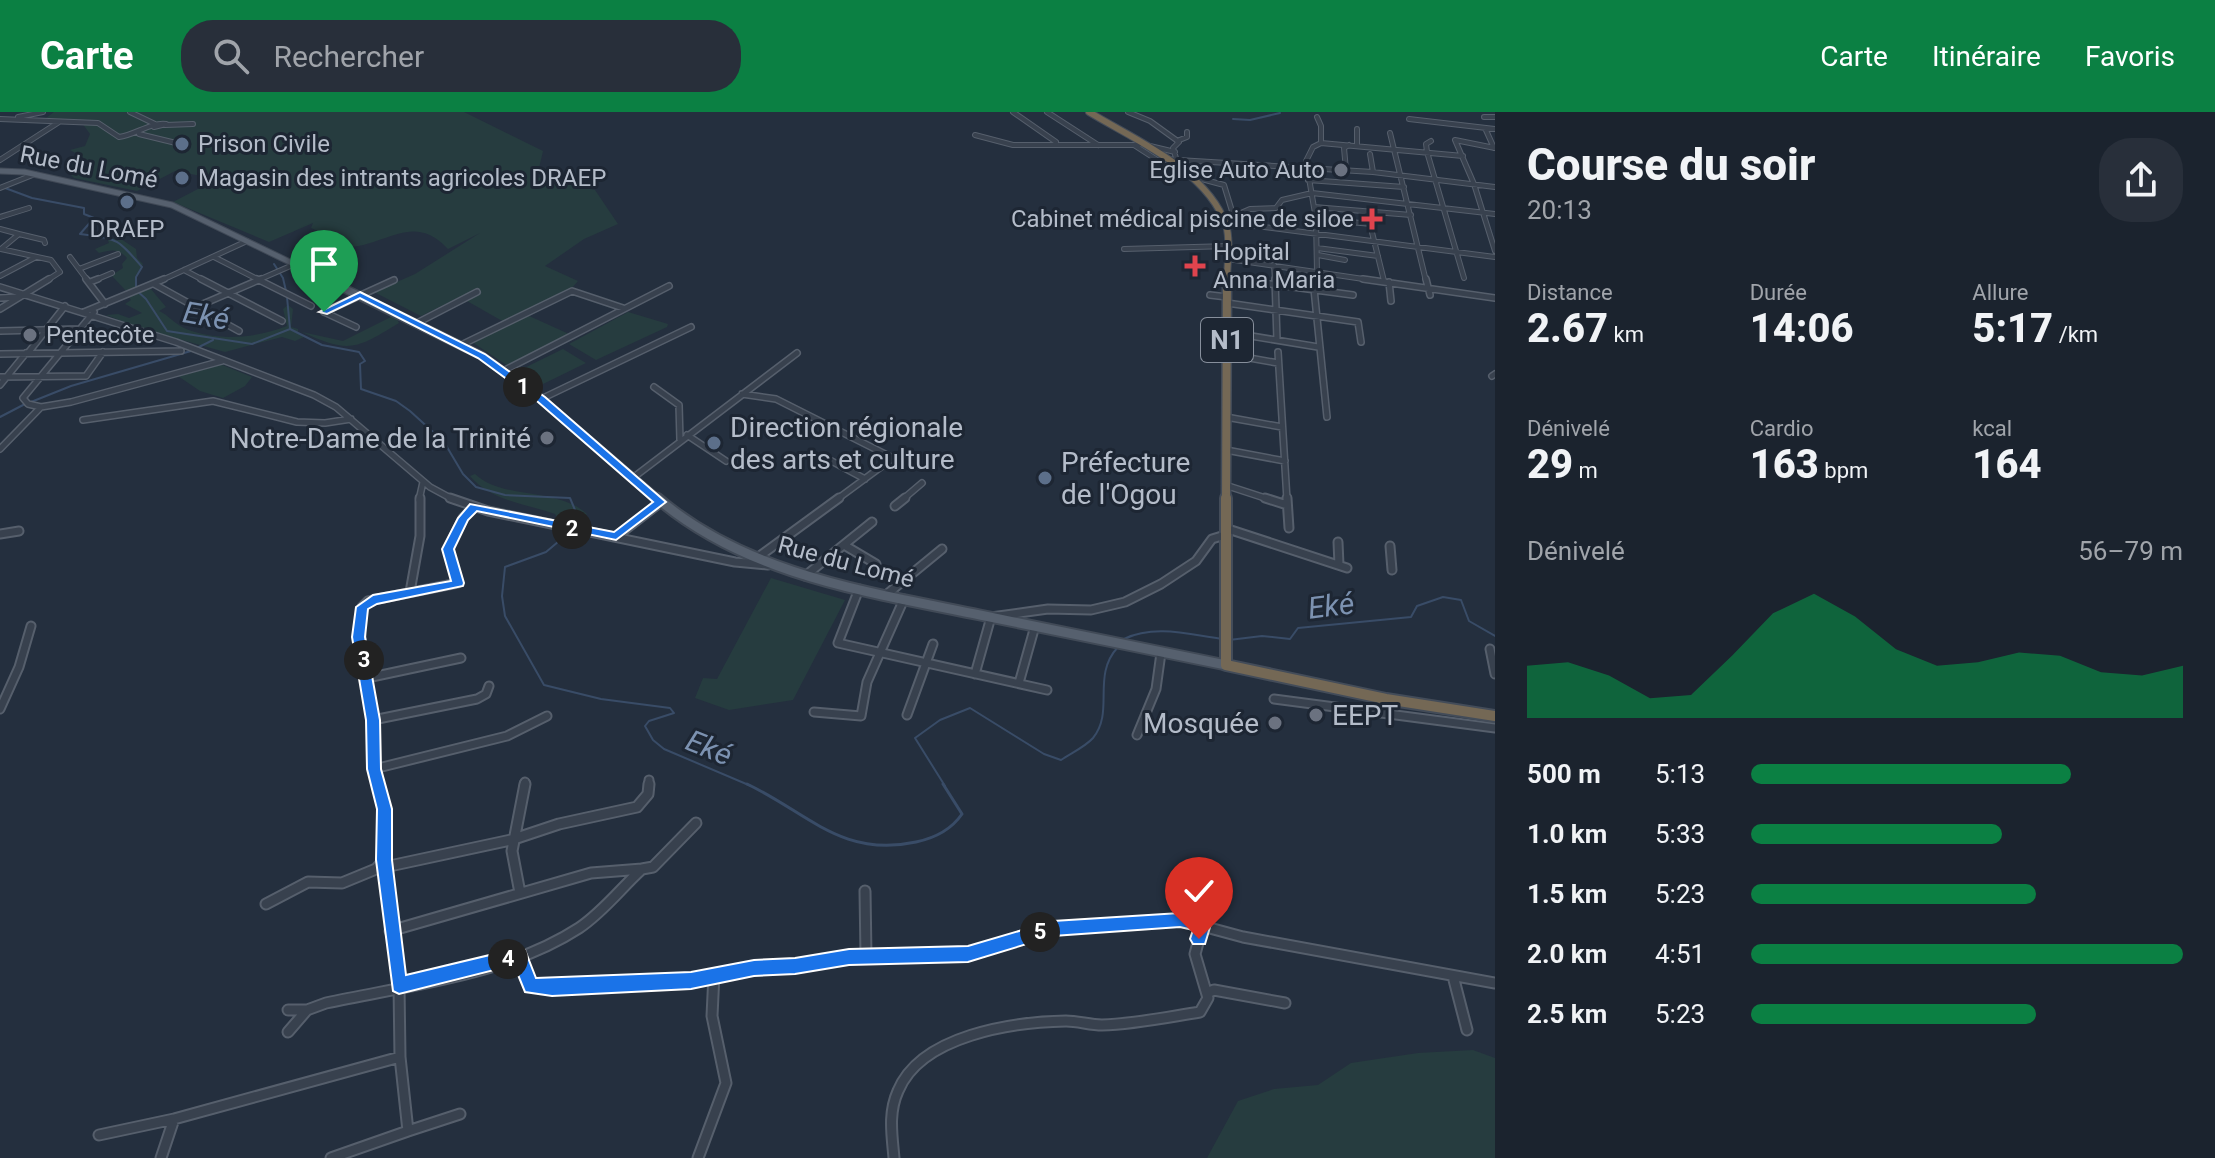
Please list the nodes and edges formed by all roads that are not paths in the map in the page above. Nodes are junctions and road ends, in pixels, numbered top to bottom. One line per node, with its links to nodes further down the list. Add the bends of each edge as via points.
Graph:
1 (43, 112): 10 (street)
2 (130, 112): 14 (street)
3 (1013, 112): 24 (street)
4 (1047, 112): 29 (street)
5 (1089, 112): 27 (highway, N1)
6 (1128, 112): 22 (street)
7 (1317, 117): 26 (street)
8 (1484, 117): 9 (street)
9 (1495, 117)
10 (0, 118): 12 (street)
11 (1409, 119): 15 (street)
12 (60, 122): 19 (street, via 98,123 117,136); 37 (street)
13 (193, 124): 14 (street)
14 (154, 125): 19 (street)
15 (1485, 128): 17 (street); 31 (street)
16 (1357, 129): 30 (street)
17 (1495, 129)
18 (1187, 132): 22 (street)
19 (139, 133): 25 (street)
20 (1390, 133): 32 (street)
21 (975, 135): 29 (street, via 1013,145)
22 (1177, 141): 36 (street)
23 (1431, 141): 33 (street)
24 (1056, 142)
25 (176, 143)
26 (1321, 143): 28 (street); 38 (street, via 1313,147)
27 (1141, 145): 29 (street); 36 (highway, N1); 36 (street)
28 (1349, 145): 30 (street); 39 (street, via 1344,148)
29 (1100, 146)
30 (1357, 146): 32 (street)
31 (1494, 148): 35 (street, via 1455,140)
32 (1395, 149): 33 (street); 43 (street)
33 (1427, 152): 35 (street); 45 (street)
34 (1370, 154): 41 (street)
35 (1463, 156): 46 (street)
36 (1170, 158): 38 (street); 59 (street, via 1198,178 1224,185); 62 (highway, N1, via 1204,190)
37 (0, 160)
38 (1306, 167): 39 (street); 44 (street)
39 (1346, 170): 41 (street)
40 (0, 171): 42 (main road, Rue du Lomé)
41 (1373, 172): 43 (street)
42 (35, 174): 47 (street); 68 (main road, Rue du Lomé, via 153,198)
43 (1401, 175): 45 (street); 48 (street)
44 (1308, 180): 48 (street); 50 (street)
45 (1435, 180): 46 (street); 54 (street)
46 (1474, 184): 49 (street); 56 (street)
47 (2, 187)
48 (1404, 187): 51 (street)
49 (1495, 187)
50 (1312, 193): 51 (street); 52 (street); 59 (street, via 1282,200 1276,208)
51 (1408, 203): 54 (street); 58 (street)
52 (1314, 207): 55 (street); 61 (street)
53 (29, 208): 60 (street)
54 (1445, 208): 56 (street); 77 (street)
55 (1367, 212): 58 (street); 64 (street)
56 (1481, 212): 57 (street); 76 (street)
57 (1495, 214)
58 (1411, 215): 72 (street)
59 (1234, 216): 63 (street)
60 (0, 217)
61 (1316, 219): 64 (street); 66 (street)
62 (1225, 222): 63 (street); 71 (highway, N1)
63 (1236, 223): 66 (street)
64 (1372, 224): 69 (street)
65 (0, 229): 67 (street)
66 (1317, 233): 69 (street); 74 (street)
67 (19, 234): 70 (street); 73 (street)
68 (247, 241): 83 (street); 87 (main road, Rue du Lomé)
69 (1376, 241): 72 (street); 80 (street)
70 (45, 243)
71 (1229, 246): 75 (street); 85 (highway, N1)
72 (1417, 247): 77 (street); 105 (street)
73 (1, 248): 81 (street)
74 (1317, 248): 79 (street); 80 (street)
75 (1124, 249)
76 (1495, 251)
77 (1455, 252): 84 (street); 96 (street)
78 (118, 254): 89 (street)
79 (1318, 255): 86 (street); 91 (street)
80 (1378, 256): 100 (street)
81 (36, 257): 93 (street); 110 (street, via 51,260 60,272)
82 (70, 257): 89 (street)
83 (214, 257): 90 (street); 97 (street)
84 (1495, 257)
85 (1228, 259): 88 (street); 95 (highway, N1)
86 (1345, 260)
87 (295, 264): 97 (street); 109 (main road, Rue du Lomé)
88 (1274, 265): 91 (street); 102 (street)
89 (79, 269): 99 (street)
90 (184, 270): 101 (street); 108 (street)
91 (1317, 272): 94 (street); 106 (street)
92 (112, 273): 99 (street)
93 (0, 276)
94 (1350, 276): 100 (street); 106 (street, via 1353,296)
95 (1227, 278): 102 (street); 115 (highway, N1)
96 (1464, 278)
97 (258, 279): 108 (street); 119 (street)
98 (394, 280): 109 (street)
99 (90, 282): 117 (street)
100 (1387, 282): 105 (street); 116 (street)
101 (154, 284): 117 (street); 121 (street)
102 (1275, 285): 106 (street); 124 (street)
103 (669, 286): 122 (street)
104 (0, 287): 110 (street)
105 (1428, 288): 112 (street); 114 (street)
106 (1315, 291): 127 (street)
107 (477, 292): 129 (street)
108 (228, 293): 121 (street); 128 (street)
109 (360, 294): 129 (main road, Rue du Lomé); 130 (street, via 324,312)
110 (22, 295): 113 (street); 118 (street); 123 (street)
111 (1210, 295): 115 (street)
112 (1430, 295)
113 (0, 298)
114 (1495, 298)
115 (1227, 300): 124 (street); 136 (highway, N1)
116 (1391, 301)
117 (105, 304): 120 (street)
118 (65, 306): 125 (street); 133 (street)
119 (311, 306)
120 (98, 307): 125 (street); 126 (street)
121 (196, 307): 135 (street)
122 (623, 308): 139 (street, via 572,291); 151 (street)
123 (0, 309)
124 (1277, 310): 127 (street); 137 (street)
125 (82, 312): 126 (street)
126 (92, 315): 132 (street); 149 (street)
127 (1317, 316): 138 (street, via 1358,322); 140 (street)
128 (282, 321)
129 (417, 323): 139 (main road, Rue du Lomé)
130 (356, 327)
131 (691, 327): 157 (street)
132 (80, 329): 133 (street); 145 (street)
133 (46, 330): 134 (street); 144 (street)
134 (0, 331)
135 (239, 331)
136 (1227, 332): 137 (street); 148 (highway, N1)
137 (1277, 340): 140 (street)
138 (1361, 342)
139 (461, 345): 151 (main road, Rue du Lomé)
140 (1318, 347): 160 (street)
141 (181, 351): 142 (street)
142 (103, 352): 145 (street); 153 (street, via 86,376)
143 (1278, 352): 150 (street)
144 (27, 353): 145 (street); 147 (street); 152 (street)
145 (61, 353): 153 (street)
146 (797, 353): 156 (street)
147 (0, 354)
148 (1227, 354): 150 (street); 159 (highway, N1)
149 (224, 361): 158 (street); 161 (street, via 314,395)
150 (1278, 363): 163 (street)
151 (503, 371): 157 (main road, Rue du Lomé)
152 (3, 377): 153 (street); 154 (street)
153 (40, 377): 158 (street, via 23,398)
154 (0, 385)
155 (654, 387): 165 (street, via 679,405)
156 (742, 394): 164 (street); 172 (street, via 776,399 893,458)
157 (541, 399): 171 (main road, Rue du Lomé)
158 (41, 407): 166 (street)
159 (1226, 417): 163 (street); 167 (highway, N1)
160 (1327, 417)
161 (351, 419): 162 (street, via 298,421 213,401); 173 (street)
162 (83, 420)
163 (1282, 427): 170 (street)
164 (687, 435): 165 (street); 169 (street)
165 (680, 440): 171 (street)
166 (0, 449)
167 (1226, 450): 170 (street); 175 (highway, N1)
168 (824, 457): 172 (street)
169 (726, 461)
170 (1285, 461): 177 (street)
171 (634, 477): 176 (main road, Rue du Lomé)
172 (865, 479): 190 (street)
173 (423, 482): 179 (street); 198 (street)
174 (922, 483): 178 (street)
175 (1225, 485): 177 (street); 183 (highway, N1)
176 (661, 502): 185 (street); 190 (main road, Rue du Lomé)
177 (1287, 505): 181 (street)
178 (895, 506)
179 (474, 507): 185 (street); 198 (street, via 448,549 458,583)
180 (872, 522): 187 (street)
181 (1289, 528)
182 (19, 531): 184 (street)
183 (1225, 532): 193 (street); 201 (street, via 1179,573 1125,602 1091,610 1048,609); 210 (highway, N1)
184 (0, 534)
185 (616, 537): 192 (street)
186 (1338, 542): 193 (street)
187 (844, 545): 191 (street); 196 (street)
188 (1390, 546): 195 (street)
189 (942, 549): 199 (street)
190 (757, 558): 192 (main road, Rue du Lomé)
191 (876, 564)
192 (771, 565): 196 (main road, Rue du Lomé)
193 (1339, 565): 194 (street)
194 (1347, 568)
195 (1392, 570)
196 (805, 576): 197 (main road, Rue du Lomé)
197 (859, 589): 199 (main road, Rue du Lomé); 206 (street, via 838,643)
198 (410, 592): 213 (street, via 362,607 359,637)
199 (886, 595): 200 (main road, Rue du Lomé)
200 (904, 599): 201 (main road, Rue du Lomé); 206 (street)
201 (991, 617): 203 (main road, Rue du Lomé); 211 (street)
202 (31, 626): 218 (street)
203 (1035, 626): 207 (main road, Rue du Lomé); 214 (street)
204 (933, 644): 209 (street)
205 (1490, 649): 212 (street)
206 (881, 652): 209 (street); 219 (street, via 867,682 861,716)
207 (1161, 653): 210 (main road, Rue du Lomé); 225 (street, via 1156,689)
208 (461, 658): 213 (street)
209 (926, 663): 211 (street); 220 (street)
210 (1226, 665): 222 (highway)
211 (975, 674): 214 (street)
212 (1495, 674)
213 (367, 678): 223 (street)
214 (1019, 683): 216 (street)
215 (489, 686): 223 (street, via 477,699)
216 (1047, 690)
217 (1274, 699): 224 (street)
218 (0, 709)
219 (814, 712)
220 (907, 715)
221 (547, 716): 226 (street, via 496,739)
222 (1495, 716)
223 (373, 720): 226 (street)
224 (1495, 728)
225 (1137, 735)
226 (374, 769): 231 (street, via 384,809)
227 (649, 780): 230 (street, via 648,794 637,807)
228 (525, 782): 230 (street)
229 (696, 823): 232 (street, via 653,867)
230 (511, 840): 231 (street); 234 (street)
231 (384, 863): 235 (street, via 342,883 308,882); 237 (street)
232 (642, 869): 234 (street, via 591,873); 238 (street, via 581,926)
233 (865, 891): 239 (street)
234 (520, 893): 237 (street)
235 (266, 904)
236 (1203, 924): 239 (street, via 1180,920 1053,929 968,954); 241 (street, via 1243,937); 244 (street, via 1195,954)
237 (390, 931): 243 (street)
238 (519, 956): 240 (street, via 526,979 539,988 678,982); 243 (street)
239 (866, 956): 240 (street)
240 (714, 974): 257 (street, via 712,1016 726,1083)
241 (1453, 976): 242 (street); 248 (street)
242 (1495, 983)
243 (399, 985): 247 (street); 250 (street)
244 (1207, 993): 245 (street); 258 (street, via 1200,1012 1154,1021 1028,1025 962,1036 935,1049 910,1071 896,1094 889,1122)
245 (1285, 1003)
246 (288, 1010): 247 (street)
247 (307, 1010): 249 (street)
248 (1467, 1030)
249 (288, 1032)
250 (400, 1057): 252 (street); 253 (street)
251 (460, 1114): 253 (street)
252 (174, 1119): 254 (street); 255 (street)
253 (408, 1131): 256 (street)
254 (99, 1135)
255 (161, 1158)
256 (331, 1158)
257 (698, 1158)
258 (894, 1158)

